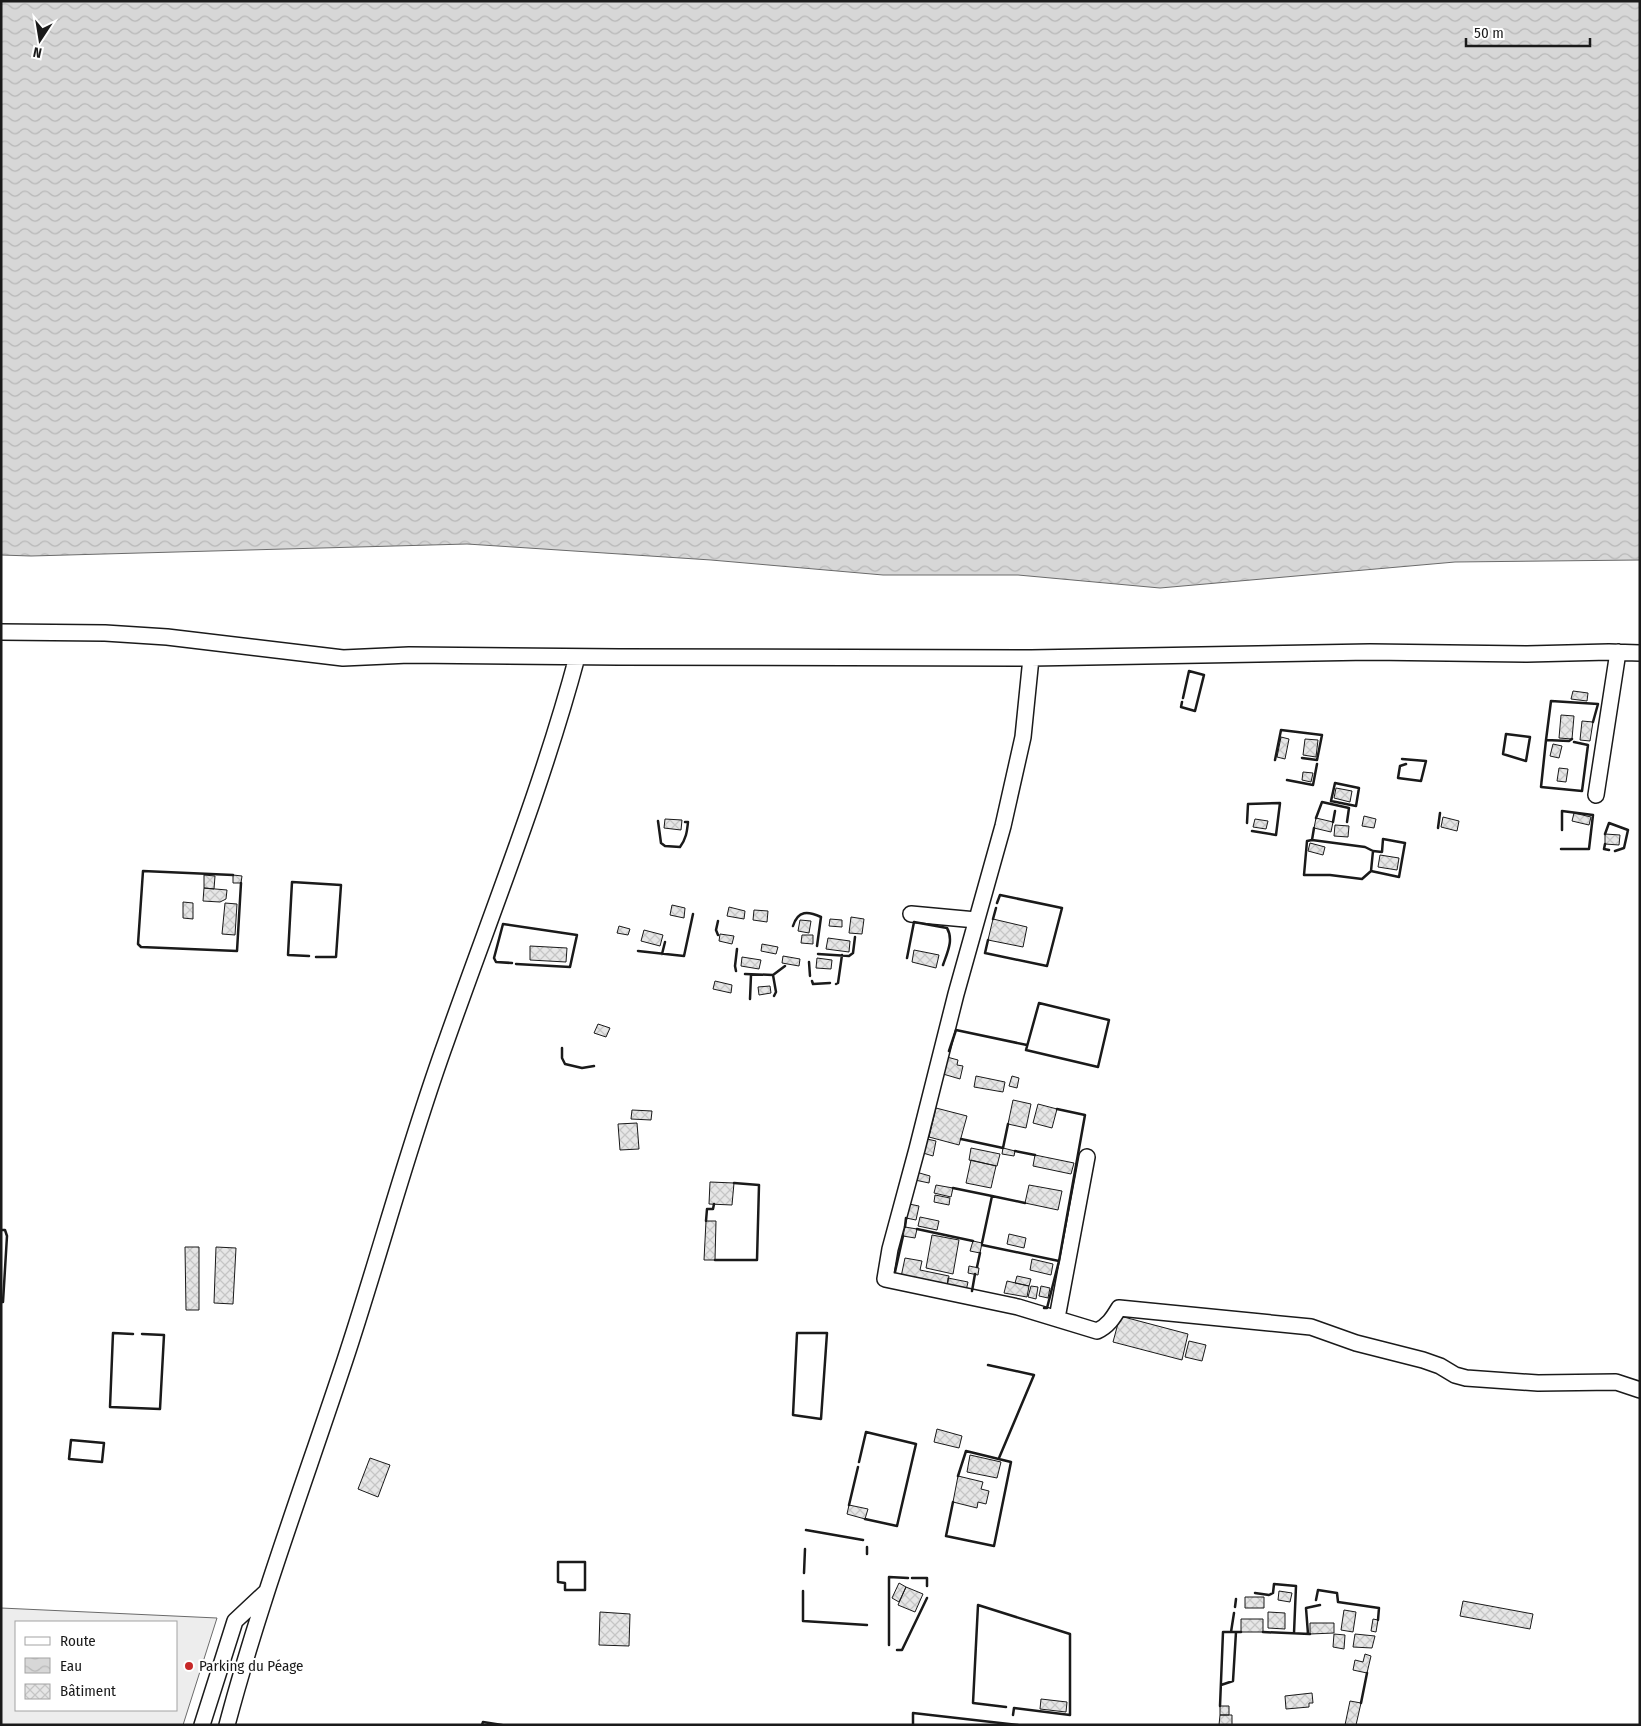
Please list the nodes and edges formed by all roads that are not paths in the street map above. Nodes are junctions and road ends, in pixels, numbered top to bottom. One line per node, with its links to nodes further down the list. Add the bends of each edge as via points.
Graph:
1 (1, 632): 4 (street, via 167,637 343,658 409,655)
2 (1618, 652): 3 (street); 5 (street, via 1370,652); 6 (street)
3 (1640, 653)
4 (577, 657): 5 (street); 12 (street, via 523,828 404,1165 347,1356)
5 (1031, 658): 8 (street, via 1020,754)
6 (1596, 794)
7 (911, 914): 8 (street)
8 (976, 920): 10 (street, via 890,1249 885,1279)
9 (1087, 1158): 10 (street)
10 (1057, 1318): 11 (street, via 1097,1331 1111,1321 1119,1308 1311,1327 1423,1360 1466,1378 1538,1383 1616,1382)
11 (1640, 1390)
12 (267, 1591): 13 (street, via 235,1621); 14 (street)
13 (202, 1725)
14 (227, 1725)

